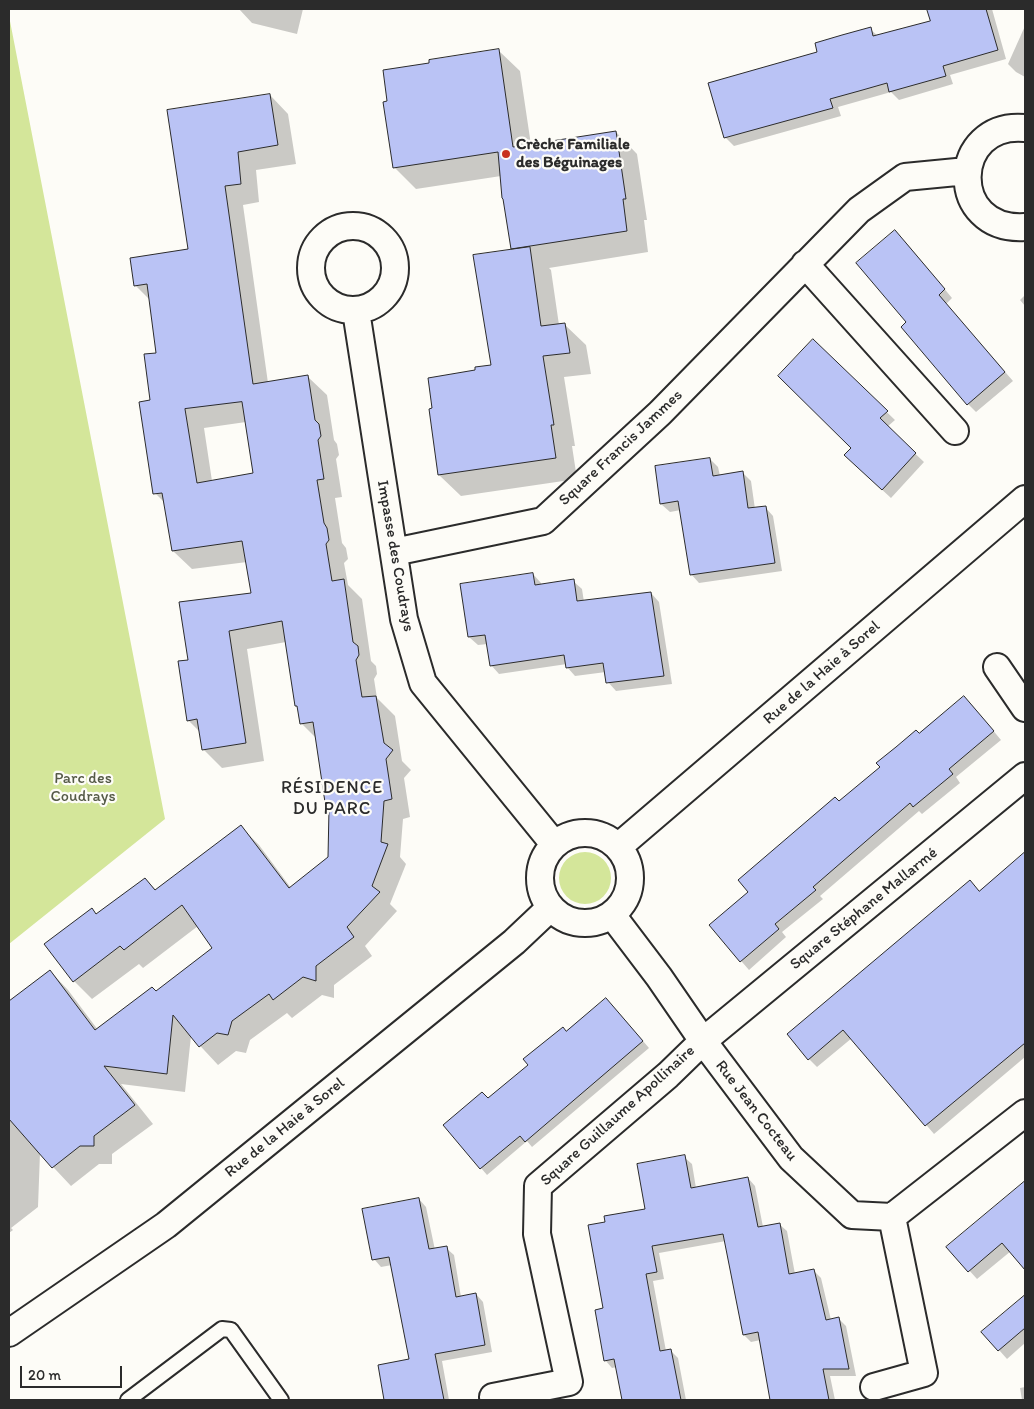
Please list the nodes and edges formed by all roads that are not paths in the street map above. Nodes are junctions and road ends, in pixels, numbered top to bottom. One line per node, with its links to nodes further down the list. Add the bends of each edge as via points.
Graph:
1 (1025, 128): 2 (street, via 997,131 982,141 972,155)
2 (967, 171): 3 (street, via 973,202 983,215 1012,228); 4 (street, Square Francis Jammes, via 905,177 859,210)
3 (1025, 227)
4 (805, 264): 6 (street); 8 (street, Square Francis Jammes, via 660,413 542,521)
5 (356, 311): 8 (street, Impasse des Coudrays)
6 (955, 431)
7 (1025, 500): 13 (street, Rue de la Haie à Sorel)
8 (394, 552): 12 (street, Impasse des Coudrays, via 404,619 423,683)
9 (997, 667): 10 (street)
10 (1025, 708)
11 (1025, 776): 16 (street, Square Stéphane Mallarmé)
12 (554, 844): 13 (street, via 580,833 594,833); 14 (street, via 540,868 543,896)
13 (618, 847): 15 (street, via 626,858 631,883 628,895)
14 (550, 908): 15 (street, via 560,917 586,924 600,922); 19 (street, Rue de la Haie à Sorel, via 514,942 166,1225)
15 (612, 915): 16 (street, Rue Jean Cocteau)
16 (702, 1041): 18 (street, Rue Jean Cocteau, via 791,1158 852,1215); 21 (street, Square Guillaume Apollinaire, via 668,1075 538,1186 537,1234 569,1382)
17 (1025, 1113): 18 (street)
18 (892, 1217): 20 (street, via 924,1373)
19 (9, 1333)
20 (874, 1387)
21 (493, 1397)
22 (128, 1400): 23 (lane, via 227,1328)
23 (281, 1400)

